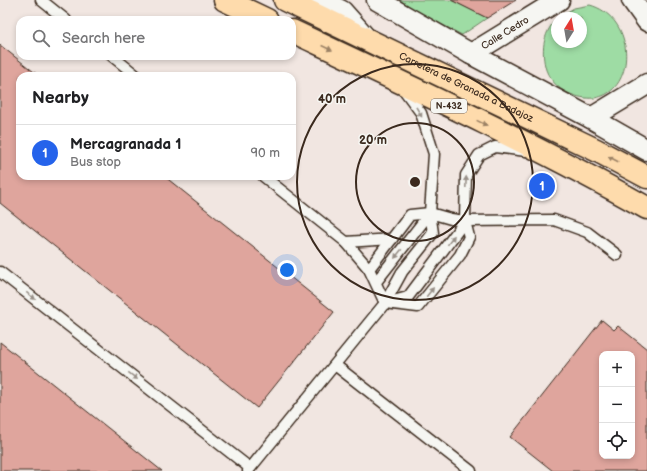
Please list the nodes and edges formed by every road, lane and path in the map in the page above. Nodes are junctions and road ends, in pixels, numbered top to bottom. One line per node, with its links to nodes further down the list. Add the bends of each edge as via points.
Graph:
1 (41, 0): 8 (lane)
2 (225, 0): 9 (highway)
3 (285, 0): 12 (highway, Carretera de Granada a Badajoz / N-432)
4 (320, 0): 12 (street, via 342,11)
5 (377, 0): 13 (street)
6 (559, 0): 13 (street, Calle Cedro)
7 (632, 0): 10 (street)
8 (61, 16)
9 (259, 16)
10 (647, 22)
11 (296, 34): 16 (highway, N-432, one-way to 16)
12 (366, 38): 21 (highway, Carretera de Granada a Badajoz / N-432, one-way to 12)
13 (471, 54): 18 (street)
14 (117, 60): 15 (lane)
15 (132, 72)
16 (396, 80): 20 (highway, N-432, one-way to 20); 24 (lane, one-way to 24, via 421,113 434,154)
17 (647, 84): 18 (street)
18 (592, 118): 19 (street)
19 (647, 150)
20 (542, 153): 23 (highway, N-432); 25 (lane, one-way to 20, via 466,175 479,155 495,147)
21 (647, 177)
22 (267, 180): 27 (lane)
23 (647, 208)
24 (430, 213): 25 (lane, via 451,220); 26 (lane, via 410,215); 31 (lane, one-way to 31); 32 (lane, via 433,233 402,272)
25 (465, 221): 28 (lane, via 554,220 587,232); 32 (lane, one-way to 25, via 408,296); 32 (lane, one-way to 25, via 418,307 460,254 469,237)
26 (392, 239): 27 (lane); 29 (lane)
27 (346, 242): 29 (lane)
28 (617, 255)
29 (369, 269): 31 (lane)
30 (0, 272): 34 (lane, one-way to 34)
31 (376, 282): 32 (lane)
32 (385, 303): 33 (lane)
33 (335, 365): 34 (lane); 35 (lane)
34 (249, 470)
35 (471, 471)

